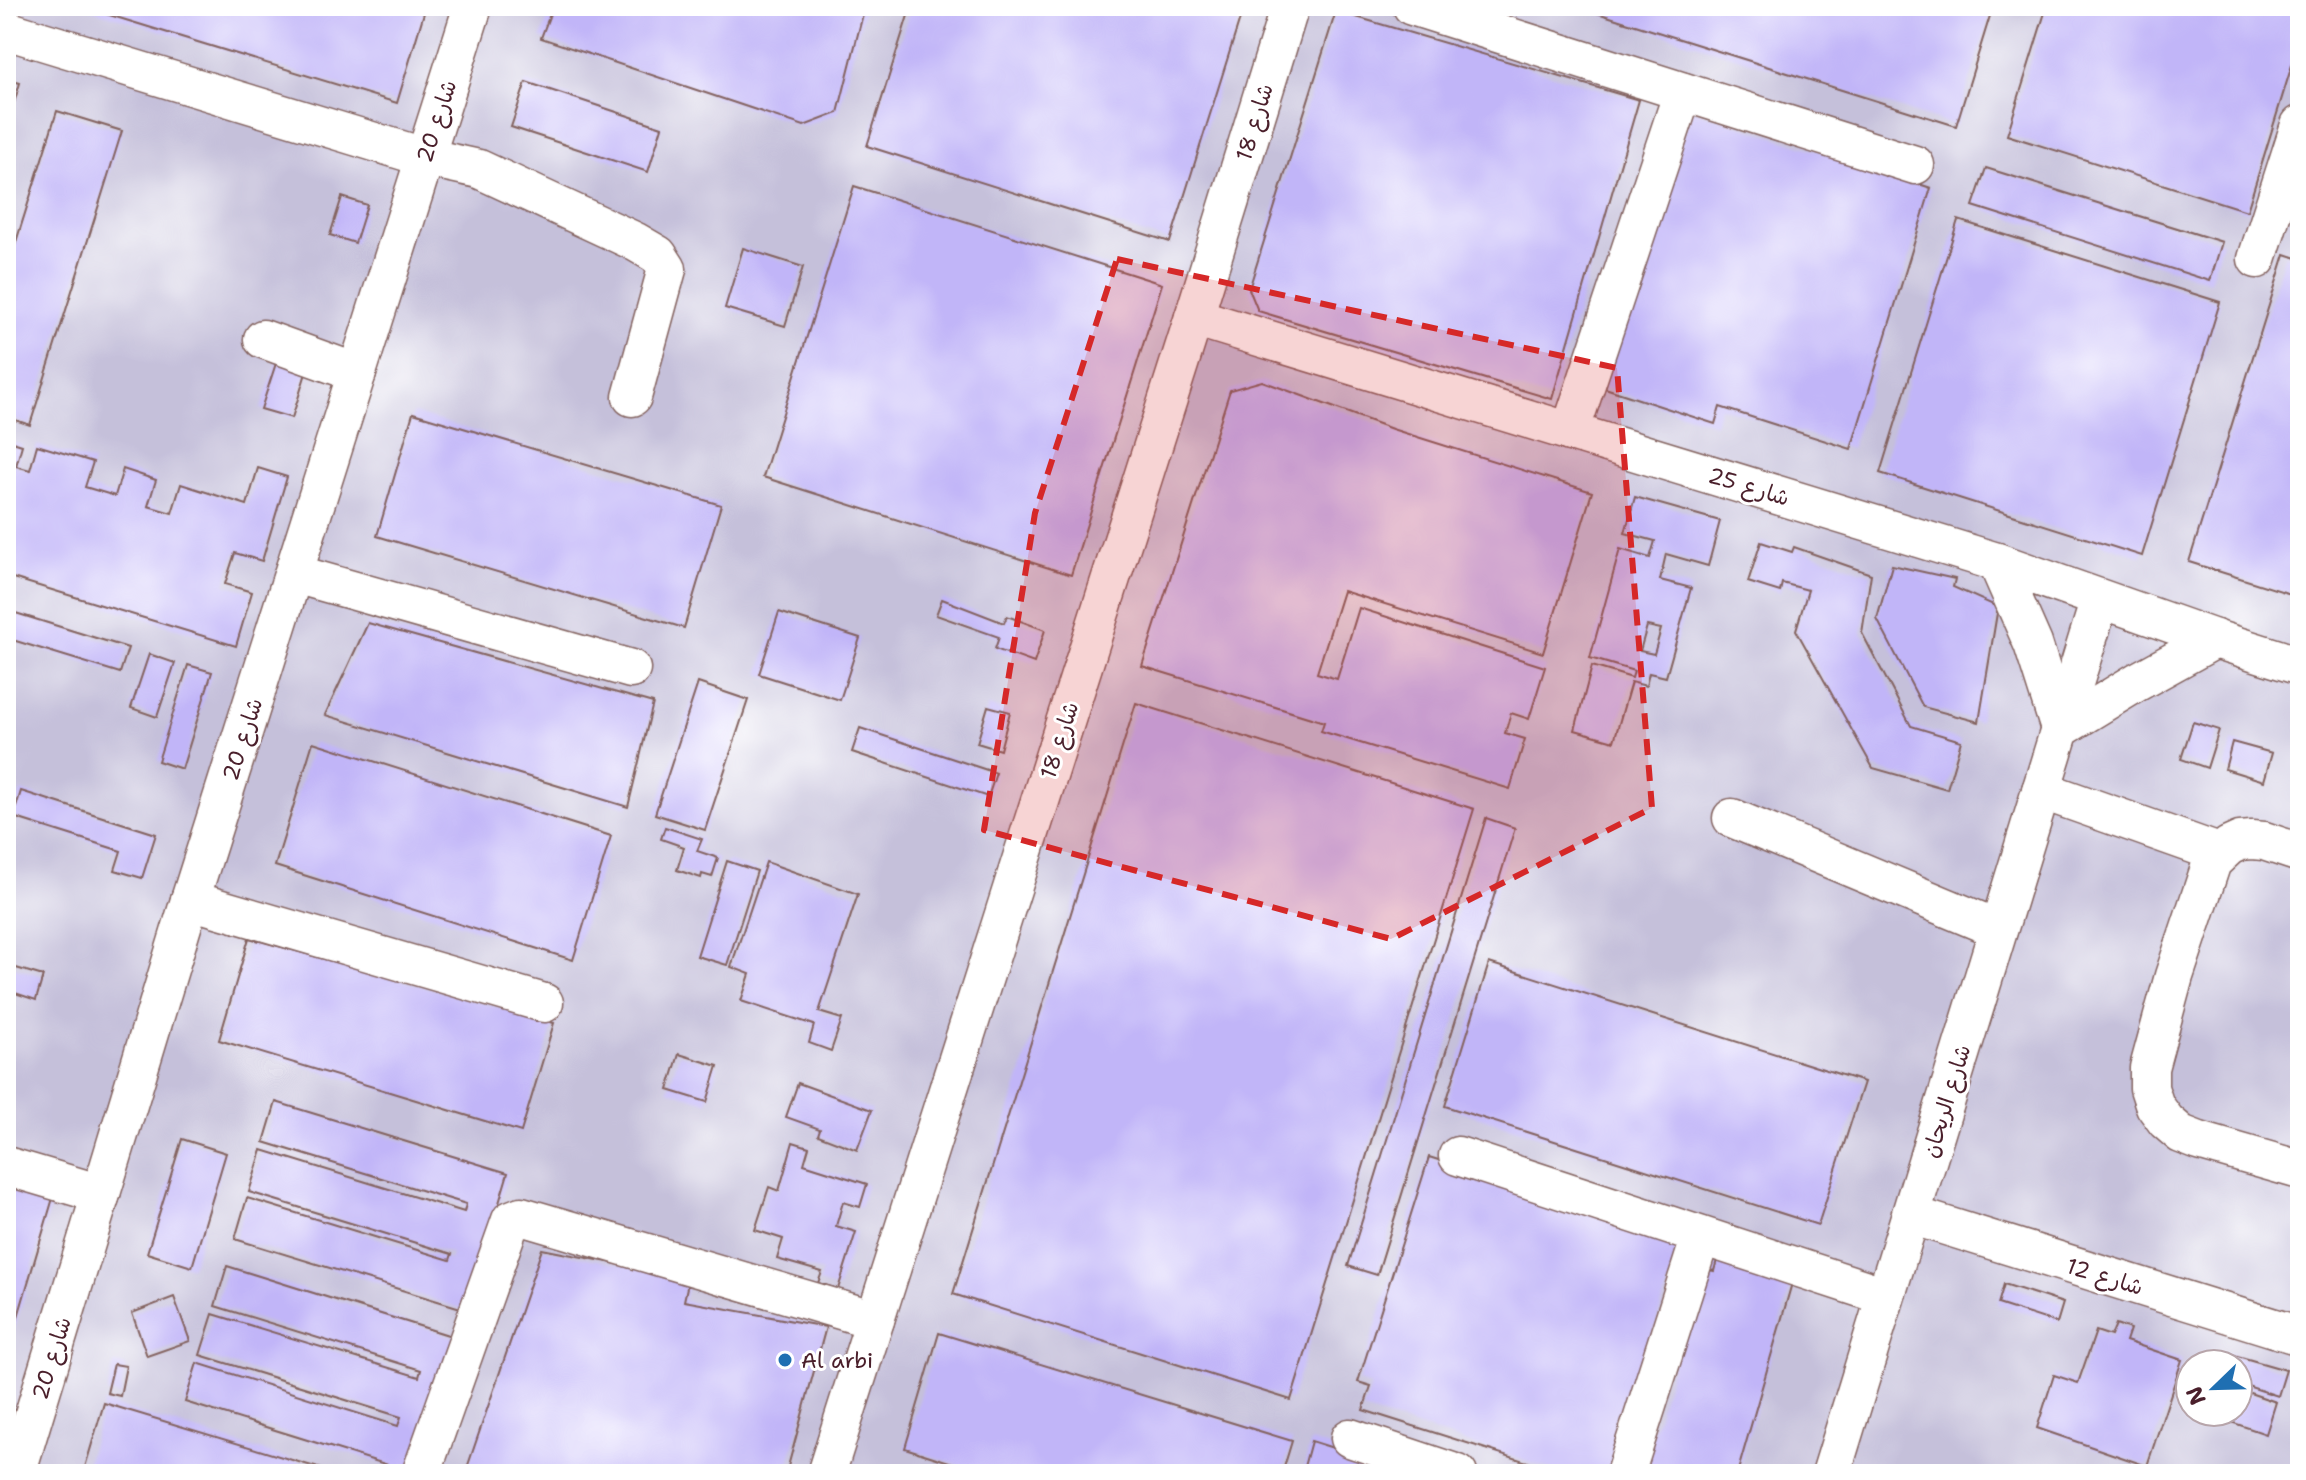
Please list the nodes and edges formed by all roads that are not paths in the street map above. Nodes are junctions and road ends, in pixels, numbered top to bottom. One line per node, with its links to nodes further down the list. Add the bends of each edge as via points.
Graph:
1 (473, 6): 7 (street, شارع 20)
2 (1290, 6): 10 (street, شارع 18)
3 (1412, 6): 5 (street)
4 (6, 30): 7 (street)
5 (1683, 92): 8 (street); 14 (street)
6 (2300, 125): 9 (street)
7 (424, 157): 12 (street, شارع 20); 13 (street, via 479,169 658,255 667,269)
8 (1915, 165)
9 (2257, 259)
10 (1194, 317): 14 (street, شارع 25); 36 (street, شارع 18)
11 (263, 339): 12 (street)
12 (357, 373): 16 (street, شارع 20)
13 (632, 397)
14 (1570, 432): 15 (street, شارع 25)
15 (1997, 562): 17 (street, شارع 25); 21 (street, via 2033,644)
16 (295, 574): 20 (street); 26 (street, شارع 20)
17 (2100, 599): 18 (street, شارع 25); 21 (street, شارع الريحان)
18 (2215, 639): 19 (street, شارع 25); 21 (street)
19 (2300, 666)
20 (631, 669)
21 (2060, 729): 22 (street, شارع الريحان)
22 (2041, 790): 24 (street); 27 (street, شارع الريحان)
23 (1732, 818): 27 (street)
24 (2219, 853): 25 (street, via 2252,840); 31 (street, via 2207,874 2174,976 2149,1068 2149,1088 2155,1106 2181,1134)
25 (2300, 853)
26 (190, 900): 28 (street); 32 (street, شارع 20)
27 (1998, 929): 33 (street, شارع الريحان)
28 (544, 1003)
29 (1458, 1156): 34 (street)
30 (6, 1166): 32 (street)
31 (2300, 1170)
32 (101, 1194): 40 (street, شارع 20)
33 (1911, 1215): 35 (street, شارع الريحان); 37 (street, شارع 12)
34 (1701, 1236): 35 (street); 44 (street)
35 (1885, 1296): 39 (street, شارع الريحان)
36 (875, 1320): 41 (street, via 521,1216 511,1220); 42 (street, شارع 18)
37 (2300, 1336)
38 (1350, 1438): 43 (street)
39 (1841, 1471)
40 (16, 1474)
41 (421, 1474)
42 (826, 1474)
43 (1458, 1474)
44 (1625, 1474)

